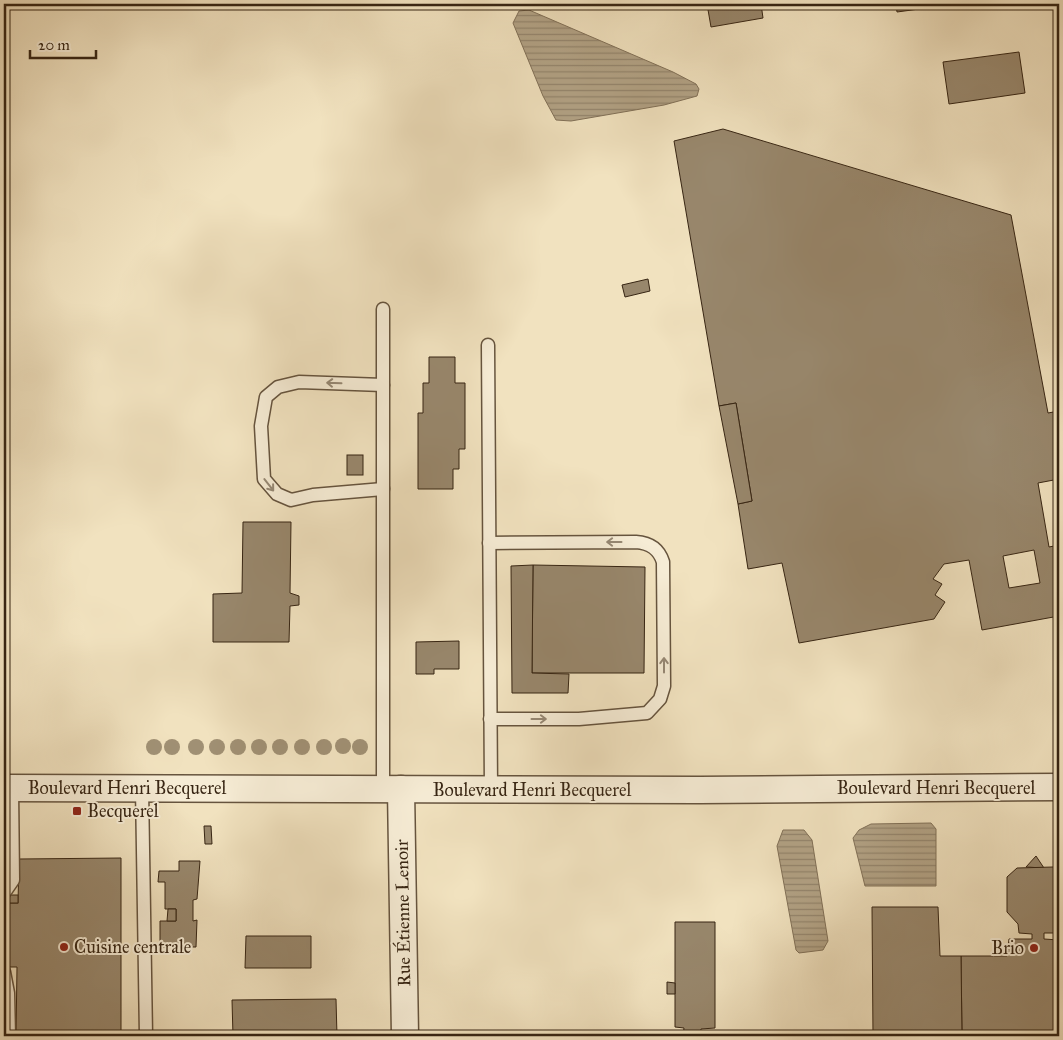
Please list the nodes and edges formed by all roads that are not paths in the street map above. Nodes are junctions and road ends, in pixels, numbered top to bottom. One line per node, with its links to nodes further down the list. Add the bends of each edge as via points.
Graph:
1 (383, 309): 3 (lane)
2 (488, 345): 5 (lane)
3 (383, 385): 4 (lane); 4 (lane, one-way to 4, via 299,382 278,387 266,397 261,426 264,479 284,498 291,500)
4 (383, 489): 10 (lane)
5 (489, 542): 6 (lane); 6 (lane, one-way to 5, via 579,719 647,713 660,699 664,666 663,562 656,549 646,543)
6 (490, 719): 11 (lane)
7 (1059, 787): 11 (street, Boulevard Henri Becquerel)
8 (8, 788): 9 (street, Boulevard Henri Becquerel); 12 (lane, via 13,880)
9 (142, 788): 10 (street, Boulevard Henri Becquerel); 15 (lane)
10 (392, 789): 11 (street, Boulevard Henri Becquerel); 16 (street, Rue Étienne Lenoir)
11 (491, 790)
12 (4, 893)
13 (4, 972): 14 (lane)
14 (9, 1036)
15 (146, 1036)
16 (405, 1036)

